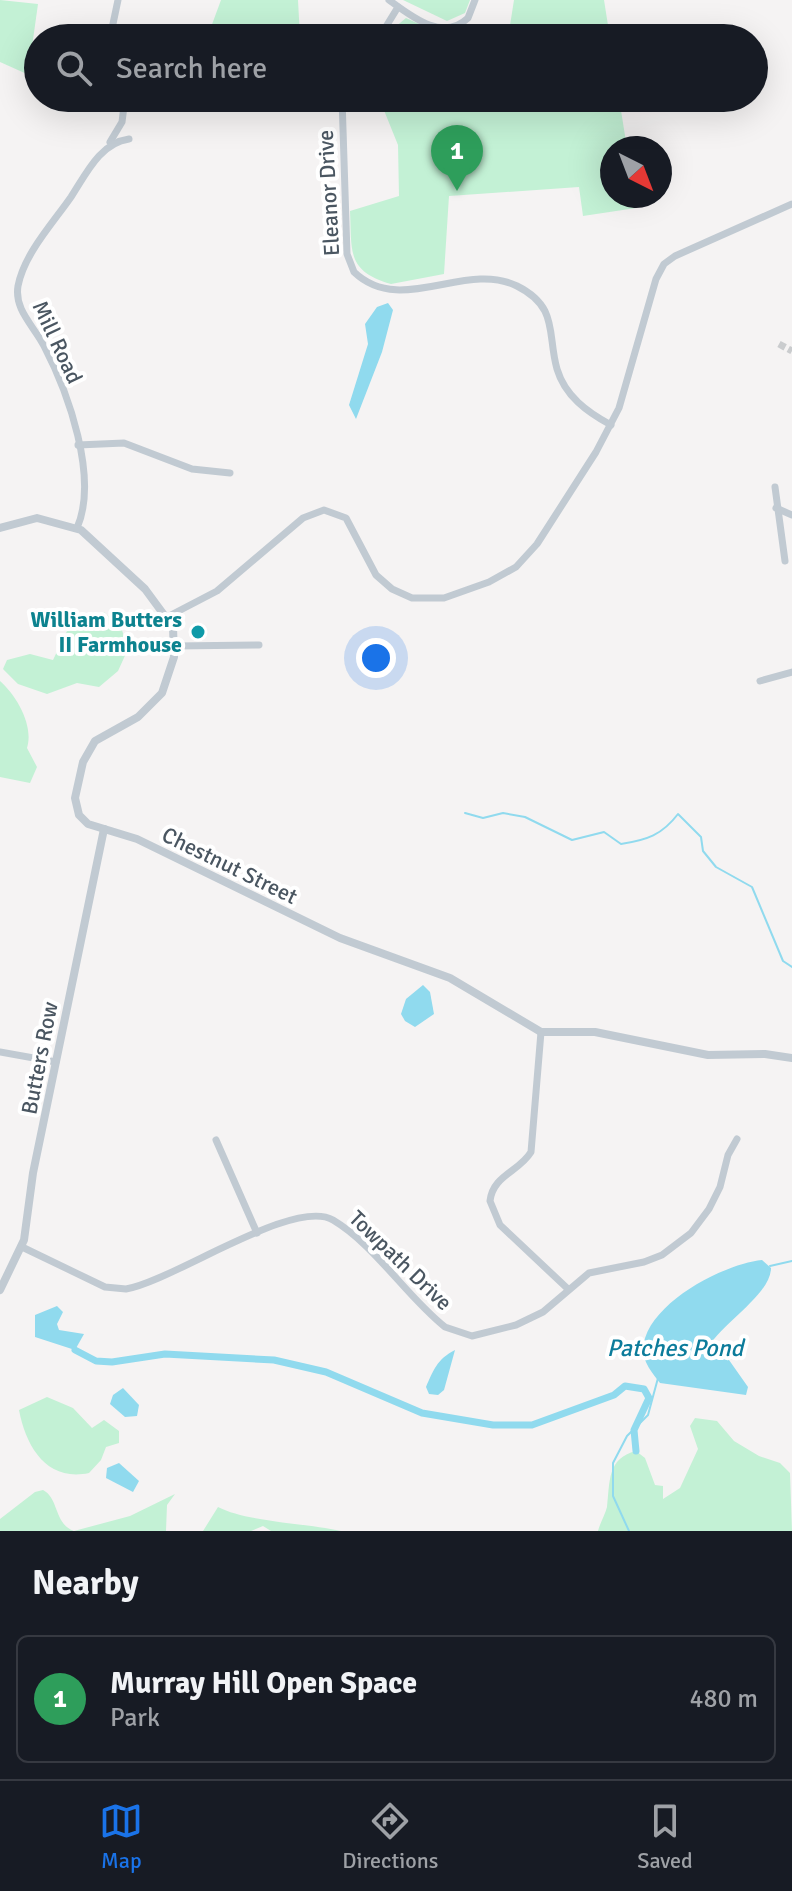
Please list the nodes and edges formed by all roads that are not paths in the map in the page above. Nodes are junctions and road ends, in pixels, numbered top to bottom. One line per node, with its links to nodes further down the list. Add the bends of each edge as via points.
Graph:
1 (118, 0): 5 (street)
2 (389, 0): 4 (street)
3 (475, 0): 8 (street, via 468,18)
4 (398, 7): 6 (street); 7 (street)
5 (113, 24)
6 (388, 24)
7 (429, 24)
8 (456, 24)
9 (123, 112): 12 (street, Mill Road)
10 (342, 112): 14 (street, Eleanor Drive, via 347,254 354,272 388,291 487,278 522,289 551,322 557,369 565,386 586,410)
11 (129, 139): 12 (street)
12 (106, 147): 15 (street, Mill Road, via 30,258 18,290 21,308 51,359)
13 (792, 204): 14 (street, via 664,264)
14 (611, 425): 23 (street, via 537,544 516,567 489,582 436,600 399,593 372,569 346,518 324,510 303,518 217,591)
15 (78, 445): 16 (street, via 130,444 184,467); 21 (street, Mill Road, via 85,486)
16 (230, 473)
17 (775, 487): 18 (street)
18 (776, 508): 19 (street); 22 (street)
19 (792, 515)
20 (0, 528): 21 (street, via 37,518)
21 (77, 528): 23 (street, via 113,556)
22 (785, 561)
23 (169, 616): 25 (street, Chestnut Street)
24 (259, 645): 25 (street)
25 (175, 646): 28 (street, Chestnut Street, via 159,698 131,722 95,741 83,762 76,806 84,820)
26 (792, 672): 27 (street)
27 (760, 681)
28 (104, 829): 29 (street, Chestnut Street, via 137,839 333,935 450,978); 32 (street, Butters Row)
29 (541, 1032): 31 (street, via 595,1032 694,1054); 37 (street, via 531,1152 498,1180 490,1201 500,1225)
30 (0, 1052): 32 (street)
31 (792, 1058)
32 (56, 1062): 36 (street, Butters Row)
33 (737, 1139): 37 (street, Towpath Drive, via 713,1203 683,1240 644,1262 589,1273)
34 (216, 1140): 35 (street)
35 (257, 1233): 36 (street, Towpath Drive, via 122,1290); 37 (street, Towpath Drive, via 305,1215 333,1220 441,1324 464,1335 532,1319)
36 (22, 1247): 38 (street, Butters Row)
37 (568, 1289)
38 (0, 1290)

